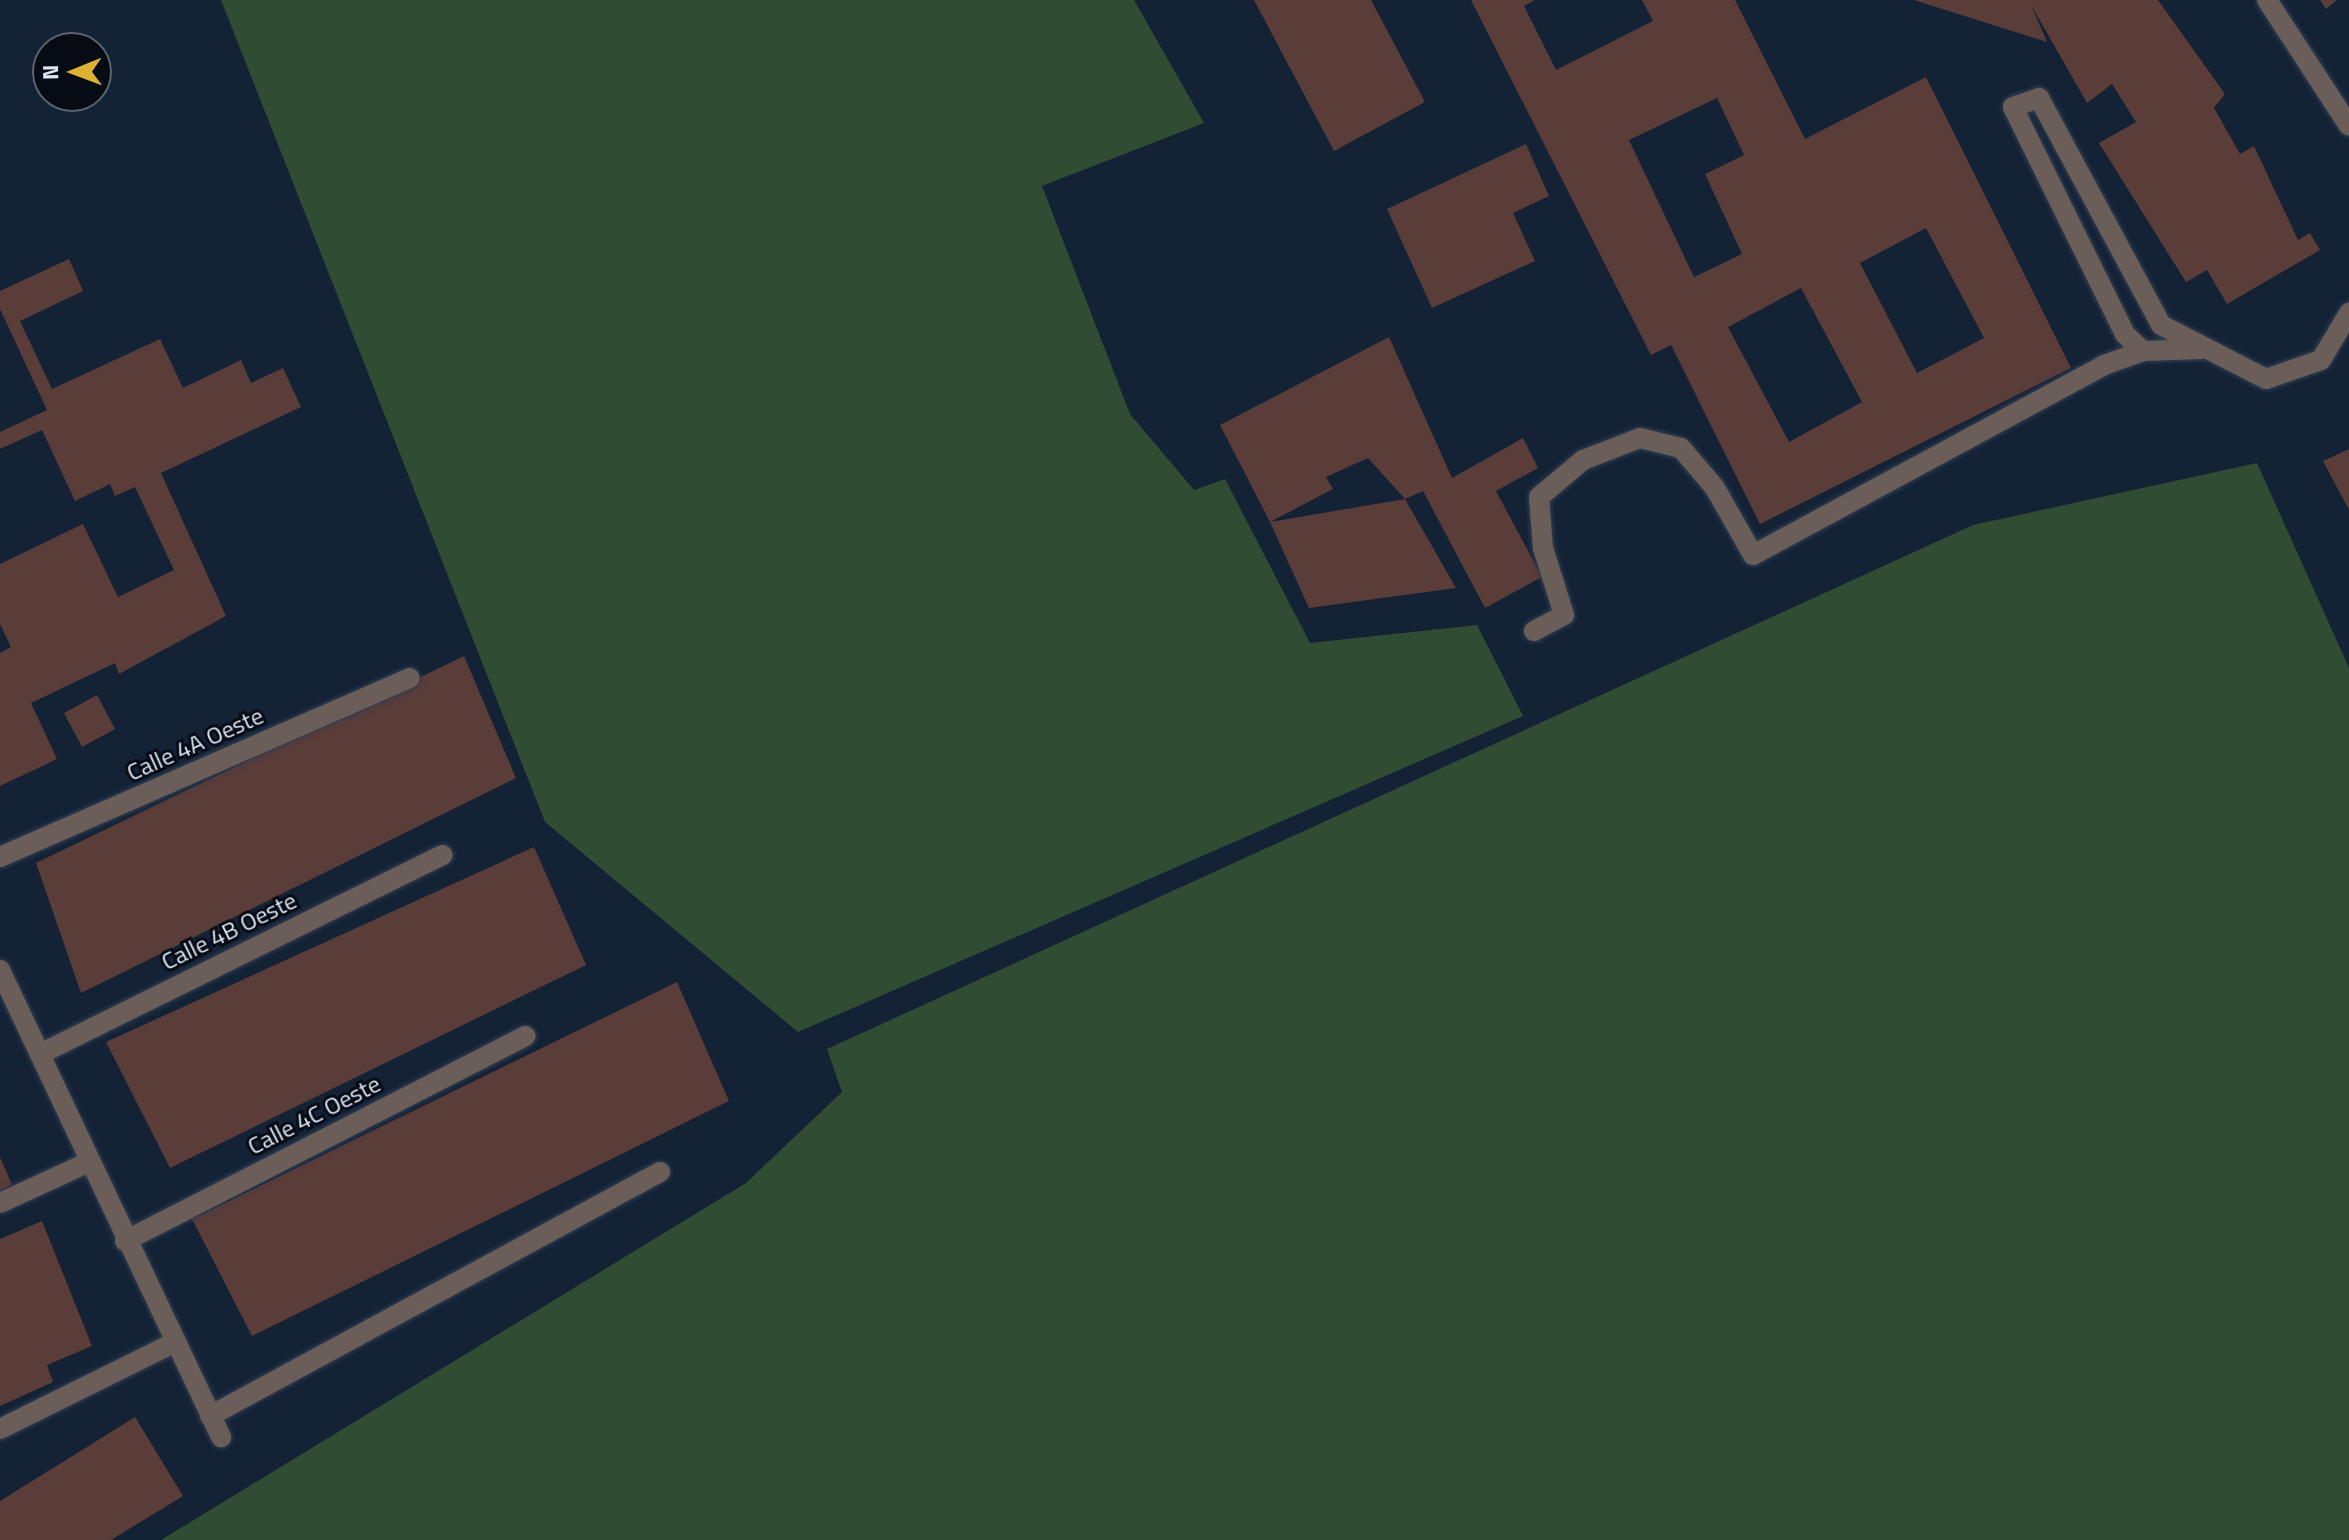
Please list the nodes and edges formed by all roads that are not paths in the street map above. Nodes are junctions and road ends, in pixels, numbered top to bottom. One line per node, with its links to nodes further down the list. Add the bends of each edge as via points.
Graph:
1 (2267, 0): 2 (street)
2 (2349, 126)
3 (2349, 313): 4 (street, via 2321,360 2266,379)
4 (2202, 349): 5 (street); 5 (street, via 2161,325 2054,124 2039,98 2031,98 2013,107 2016,122 2125,334)
5 (2143, 351): 6 (street, via 2104,365 1753,555 1715,488 1681,448 1640,438 1583,460 1539,497 1543,548 1564,615)
6 (1534, 631)
7 (410, 678): 9 (street, Calle 4A Oeste)
8 (442, 855): 12 (street, Calle 4B Oeste)
9 (0, 857)
10 (1, 977): 12 (street)
11 (526, 1036): 16 (street, Calle 4C Oeste)
12 (40, 1054): 13 (street)
13 (87, 1163): 15 (street); 16 (street)
14 (660, 1172): 18 (street)
15 (0, 1203)
16 (125, 1241): 17 (street)
17 (173, 1343): 18 (street); 19 (street)
18 (210, 1416): 20 (street)
19 (0, 1429)
20 (221, 1437)

